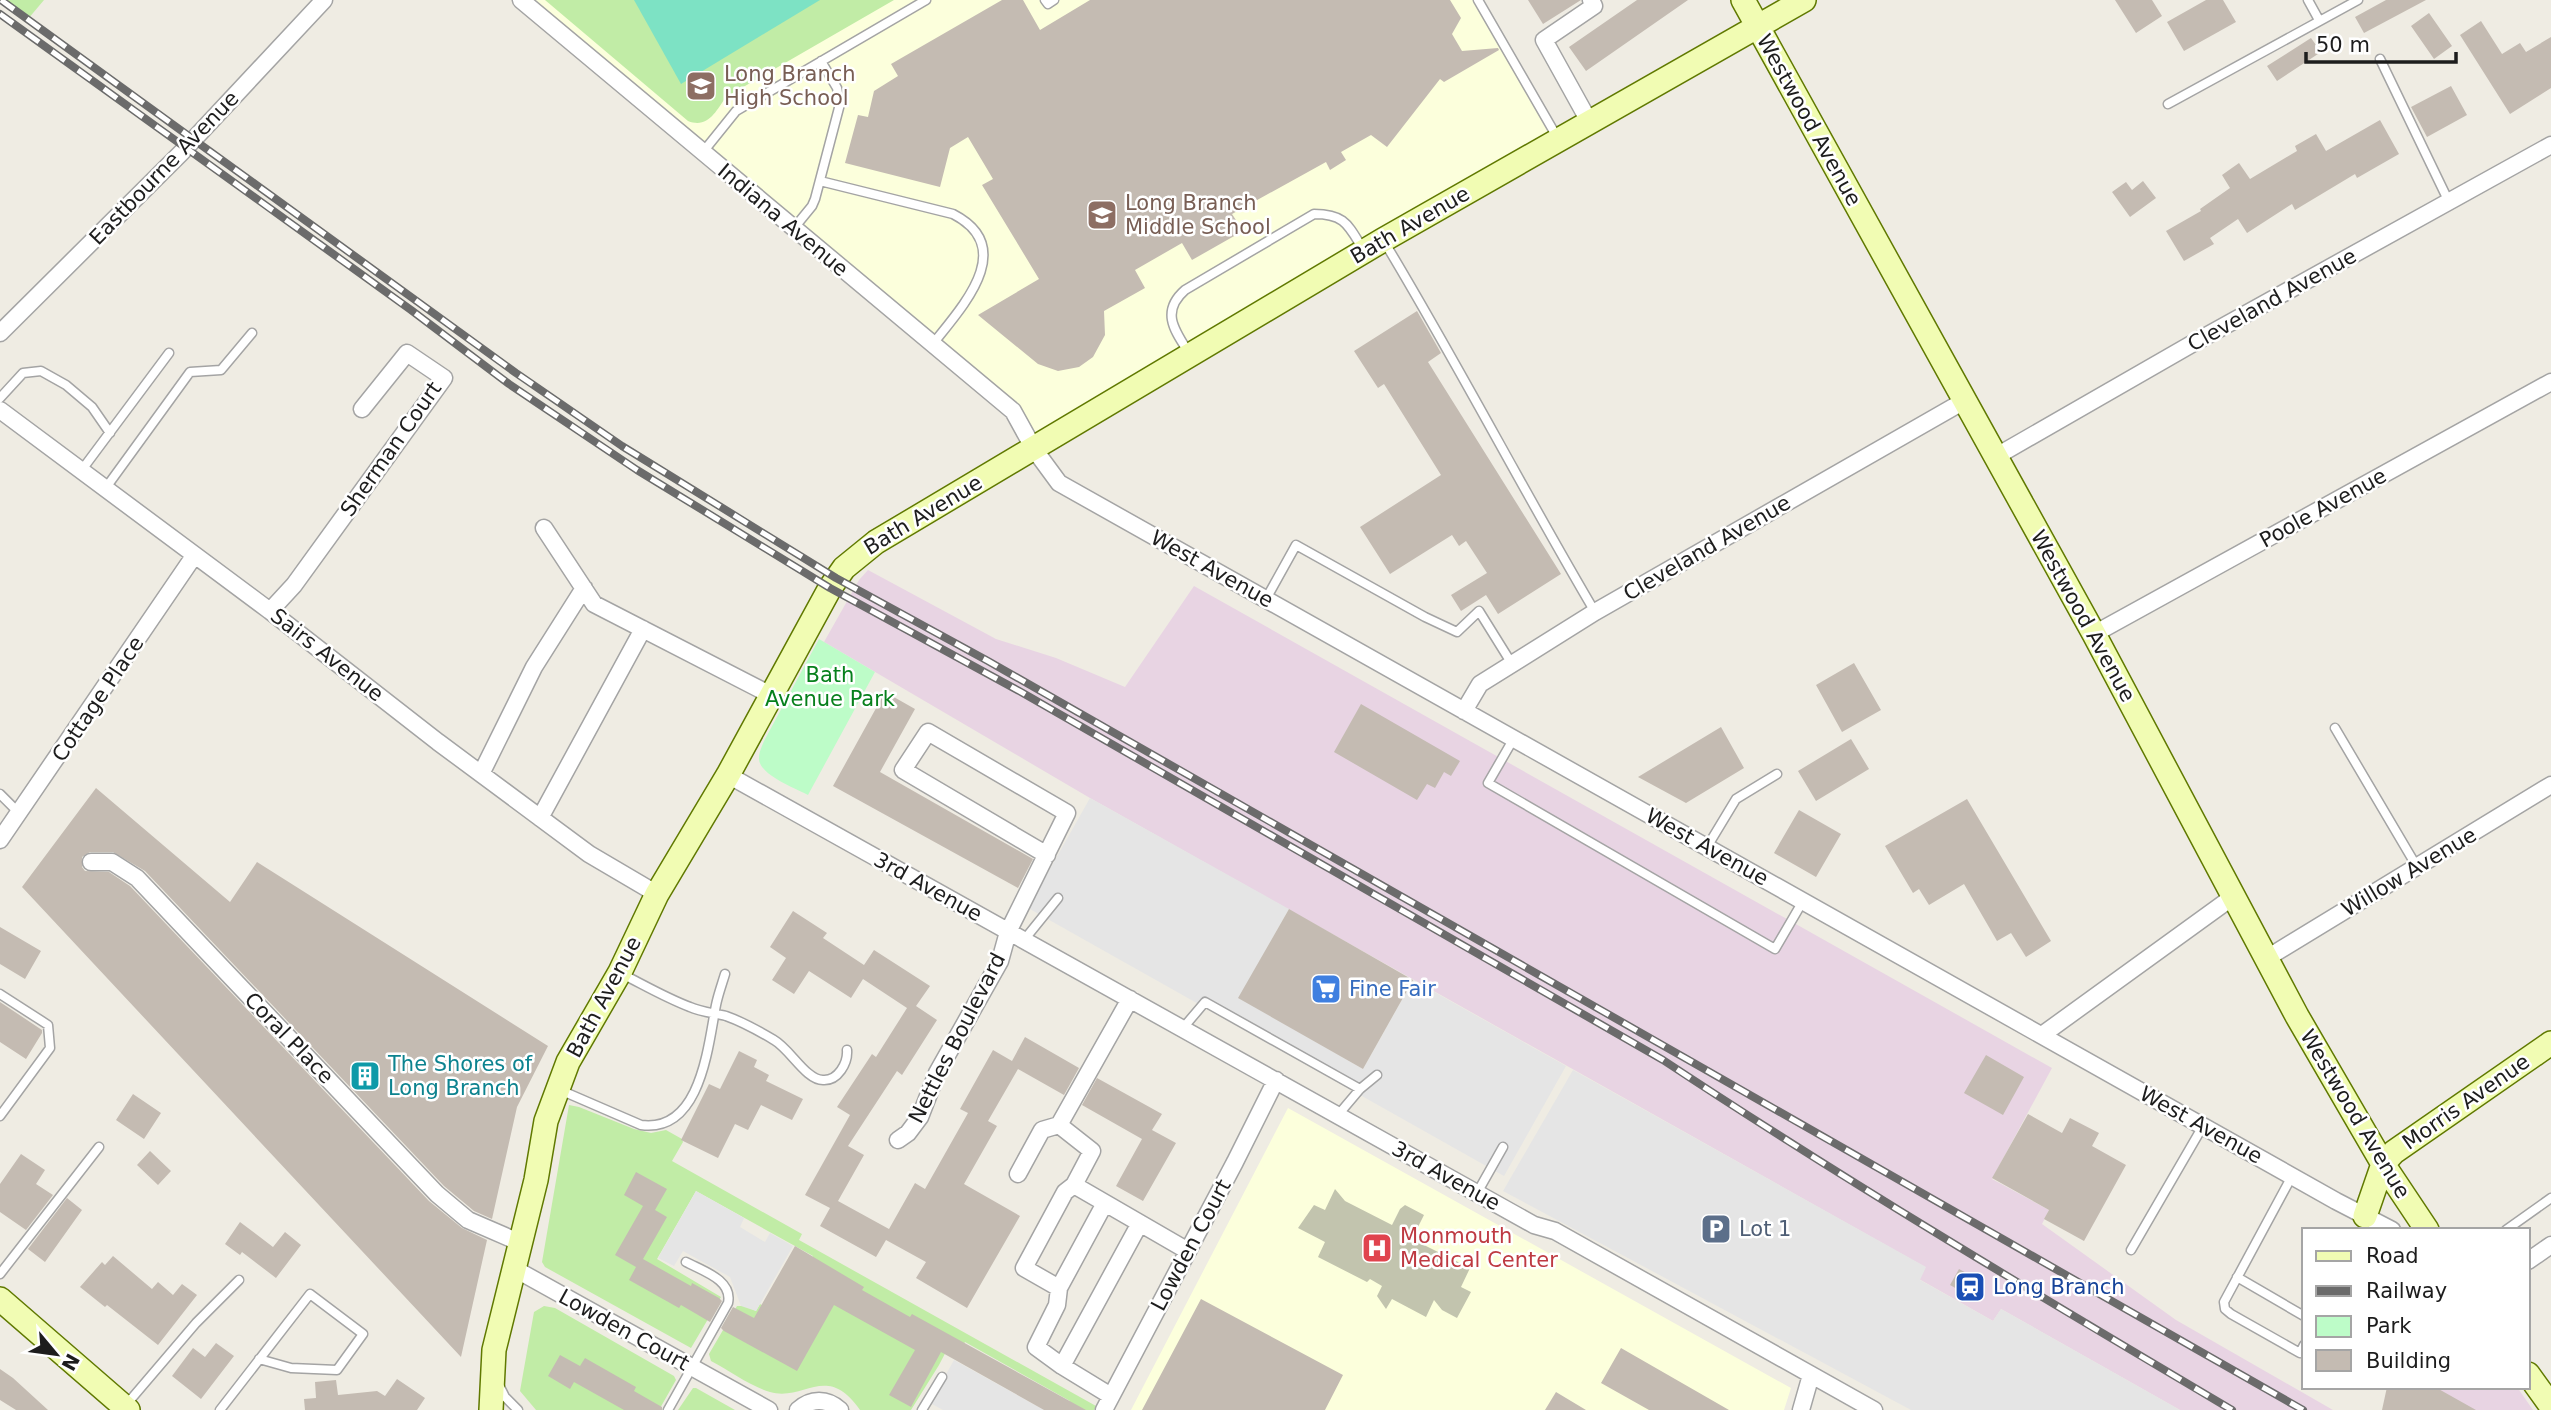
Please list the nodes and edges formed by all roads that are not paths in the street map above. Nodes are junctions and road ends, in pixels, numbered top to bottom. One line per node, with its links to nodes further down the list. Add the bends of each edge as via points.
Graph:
1 (324, 0): 25 (street, Eastbourne Avenue, via 181,153)
2 (521, 0): 20 (street, Indiana Avenue)
3 (926, 0): 15 (lane)
4 (1045, 0): 5 (lane, via 1048,4)
5 (1055, 0)
6 (1478, 0): 18 (lane)
7 (1591, 0): 17 (street, via 1594,6 1544,40)
8 (1743, 0): 13 (street, Westwood Avenue)
9 (1804, 0): 13 (street, Bath Avenue)
10 (2308, 0): 12 (lane)
11 (2358, 0): 12 (lane)
12 (2319, 20): 16 (lane)
13 (1757, 26): 17 (street, Bath Avenue); 32 (street, Westwood Avenue)
14 (2380, 59): 22 (lane)
15 (821, 61): 20 (lane, via 736,111); 21 (lane, via 837,88 839,104)
16 (2168, 104)
17 (1590, 123): 18 (street, Bath Avenue)
18 (1559, 139): 24 (street, Bath Avenue)
19 (2551, 145): 22 (street, Cleveland Avenue)
20 (703, 152): 23 (street, Indiana Avenue)
21 (820, 181): 23 (lane, via 812,206); 27 (lane, via 953,214 975,230 981,244 982,271 968,299)
22 (2449, 202): 37 (street, Cleveland Avenue)
23 (794, 228): 27 (street, Indiana Avenue)
24 (1374, 246): 29 (street, Bath Avenue); 29 (lane, via 1339,217 1314,214 1196,283 1176,298 1171,309 1174,328); 45 (lane, via 1423,306)
25 (0, 333)
26 (252, 333): 39 (lane, via 221,370 190,372)
27 (932, 345): 36 (street, Indiana Avenue, via 1013,411)
28 (169, 353): 35 (lane)
29 (1190, 355): 36 (street, Bath Avenue)
30 (2551, 382): 47 (street, Poole Avenue)
31 (0, 398): 35 (lane, via 23,373 41,371 92,407)
32 (1964, 401): 37 (street, Westwood Avenue); 45 (street, Cleveland Avenue)
33 (362, 409): 44 (street, Sherman Court, via 407,353 444,378 294,585)
34 (0, 410): 38 (street, Sairs Avenue)
35 (110, 433): 38 (lane)
36 (1034, 449): 43 (street, West Avenue, via 1059,483); 49 (street, Bath Avenue, via 854,558 836,578)
37 (1995, 457): 47 (street, Westwood Avenue)
38 (81, 471): 39 (street, Sairs Avenue)
39 (105, 489): 41 (street, Sairs Avenue)
40 (544, 528): 42 (street)
41 (194, 556): 44 (street, Sairs Avenue); 58 (street, Cottage Place)
42 (583, 588): 46 (street, via 594,604); 53 (street, via 534,667)
43 (1266, 599): 48 (lane, via 1296,545 1457,632 1479,611); 50 (street, West Avenue)
44 (270, 611): 53 (street, Sairs Avenue)
45 (1595, 612): 48 (street, Cleveland Avenue)
46 (643, 629): 49 (street); 59 (street)
47 (2094, 634): 66 (street, Westwood Avenue)
48 (1511, 664): 50 (street, Cleveland Avenue, via 1480,684)
49 (771, 695): 55 (street, Bath Avenue)
50 (1464, 711): 52 (street, West Avenue)
51 (2336, 728): 64 (lane)
52 (1514, 738): 61 (street, West Avenue); 68 (lane, via 1488,783 1775,949)
53 (481, 774): 59 (street, Sairs Avenue)
54 (1777, 774): 61 (lane, via 1736,799)
55 (728, 775): 65 (street, Bath Avenue); 69 (street, 3rd Avenue)
56 (2551, 785): 64 (street, Willow Avenue)
57 (0, 794): 58 (lane)
58 (19, 813): 60 (street, Cottage Place)
59 (540, 818): 65 (street, Sairs Avenue)
60 (0, 840)
61 (1707, 847): 68 (street, West Avenue)
62 (1047, 855): 62 (street, Nettles Boulevard, via 903,770 928,732 1067,813); 69 (street, Nettles Boulevard)
63 (91, 862): 104 (street, Coral Place, via 112,862 137,878 437,1194 468,1220)
64 (2417, 867): 71 (street, Willow Avenue)
65 (657, 894): 72 (street, Bath Avenue)
66 (2234, 896): 71 (street, Westwood Avenue); 78 (street)
67 (1058, 898): 70 (lane)
68 (1802, 901): 78 (street, West Avenue)
69 (1008, 932): 70 (street, 3rd Avenue); 89 (street, Nettles Boulevard, via 1000,961 937,1073 920,1117)
70 (1024, 940): 75 (street, 3rd Avenue)
71 (2267, 958): 92 (street, Westwood Avenue)
72 (620, 972): 76 (lane, via 687,1006); 83 (street, Bath Avenue, via 568,1062)
73 (725, 974): 76 (lane)
74 (0, 995): 86 (lane, via 48,1025 50,1048)
75 (1130, 999): 77 (street, 3rd Avenue); 87 (street)
76 (715, 1014): 80 (lane, via 776,1041 820,1080 838,1074 846,1063); 83 (lane, via 702,1073 684,1108 667,1122 641,1125)
77 (1183, 1028): 82 (street, 3rd Avenue); 84 (lane, via 1205,1002)
78 (2042, 1035): 88 (street, West Avenue)
79 (2551, 1043): 92 (street, Morris Avenue)
80 (847, 1050)
81 (1377, 1075): 84 (lane)
82 (1276, 1080): 85 (street, 3rd Avenue); 107 (street, Lowden Court)
83 (558, 1089): 104 (street, Bath Avenue, via 546,1121)
84 (1360, 1089): 85 (lane)
85 (1338, 1115): 96 (street, 3rd Avenue)
86 (0, 1116)
87 (1059, 1125): 93 (street, via 1042,1130); 95 (street, via 1092,1151)
88 (2203, 1126): 94 (street, West Avenue); 106 (lane)
89 (898, 1140)
90 (99, 1147): 111 (lane)
91 (1503, 1147): 96 (lane)
92 (2383, 1164): 99 (street); 102 (street, Westwood Avenue)
93 (1018, 1174)
94 (2292, 1176): 99 (street, West Avenue); 112 (lane)
95 (1074, 1185): 98 (street); 114 (street, via 1065,1192 1024,1268)
96 (1477, 1193): 122 (street, 3rd Avenue, via 1555,1231)
97 (2551, 1198): 103 (lane)
98 (1105, 1203): 100 (street); 114 (street)
99 (2365, 1216): 101 (street, West Avenue)
100 (1140, 1223): 107 (street); 120 (street)
101 (2388, 1228)
102 (2426, 1228)
103 (2509, 1228)
104 (521, 1243): 110 (street, Bath Avenue)
105 (2551, 1245): 108 (street)
106 (2131, 1250)
107 (1188, 1251): 125 (street, Lowden Court)
108 (2530, 1260)
109 (686, 1262): 121 (lane, via 729,1291 728,1303)
110 (515, 1269): 118 (street, Bath Avenue); 121 (street, Lowden Court)
111 (0, 1273)
112 (2237, 1277): 116 (lane); 117 (lane, via 2225,1308)
113 (239, 1280): 127 (lane)
114 (1059, 1288): 120 (street, via 1057,1305 1036,1346)
115 (0, 1299): 127 (street)
116 (2302, 1314)
117 (2302, 1349)
118 (494, 1350): 129 (street, Bath Avenue); 131 (lane, via 500,1389)
119 (259, 1359): 119 (lane, via 292,1368 337,1370 363,1334 310,1294); 128 (lane)
120 (1062, 1366): 125 (street)
121 (692, 1367): 132 (lane); 133 (street, Lowden Court)
122 (1811, 1375): 137 (street); 138 (street, 3rd Avenue)
123 (942, 1377): 136 (lane)
124 (2530, 1377): 126 (street)
125 (1108, 1403)
126 (2551, 1406)
127 (126, 1408)
128 (220, 1410)
129 (491, 1410)
130 (503, 1410): 131 (lane)
131 (516, 1410)
132 (668, 1410)
133 (769, 1410)
134 (797, 1410): 135 (street, via 816,1401 829,1402)
135 (840, 1410)
136 (922, 1410)
137 (1801, 1410)
138 (1874, 1410)

